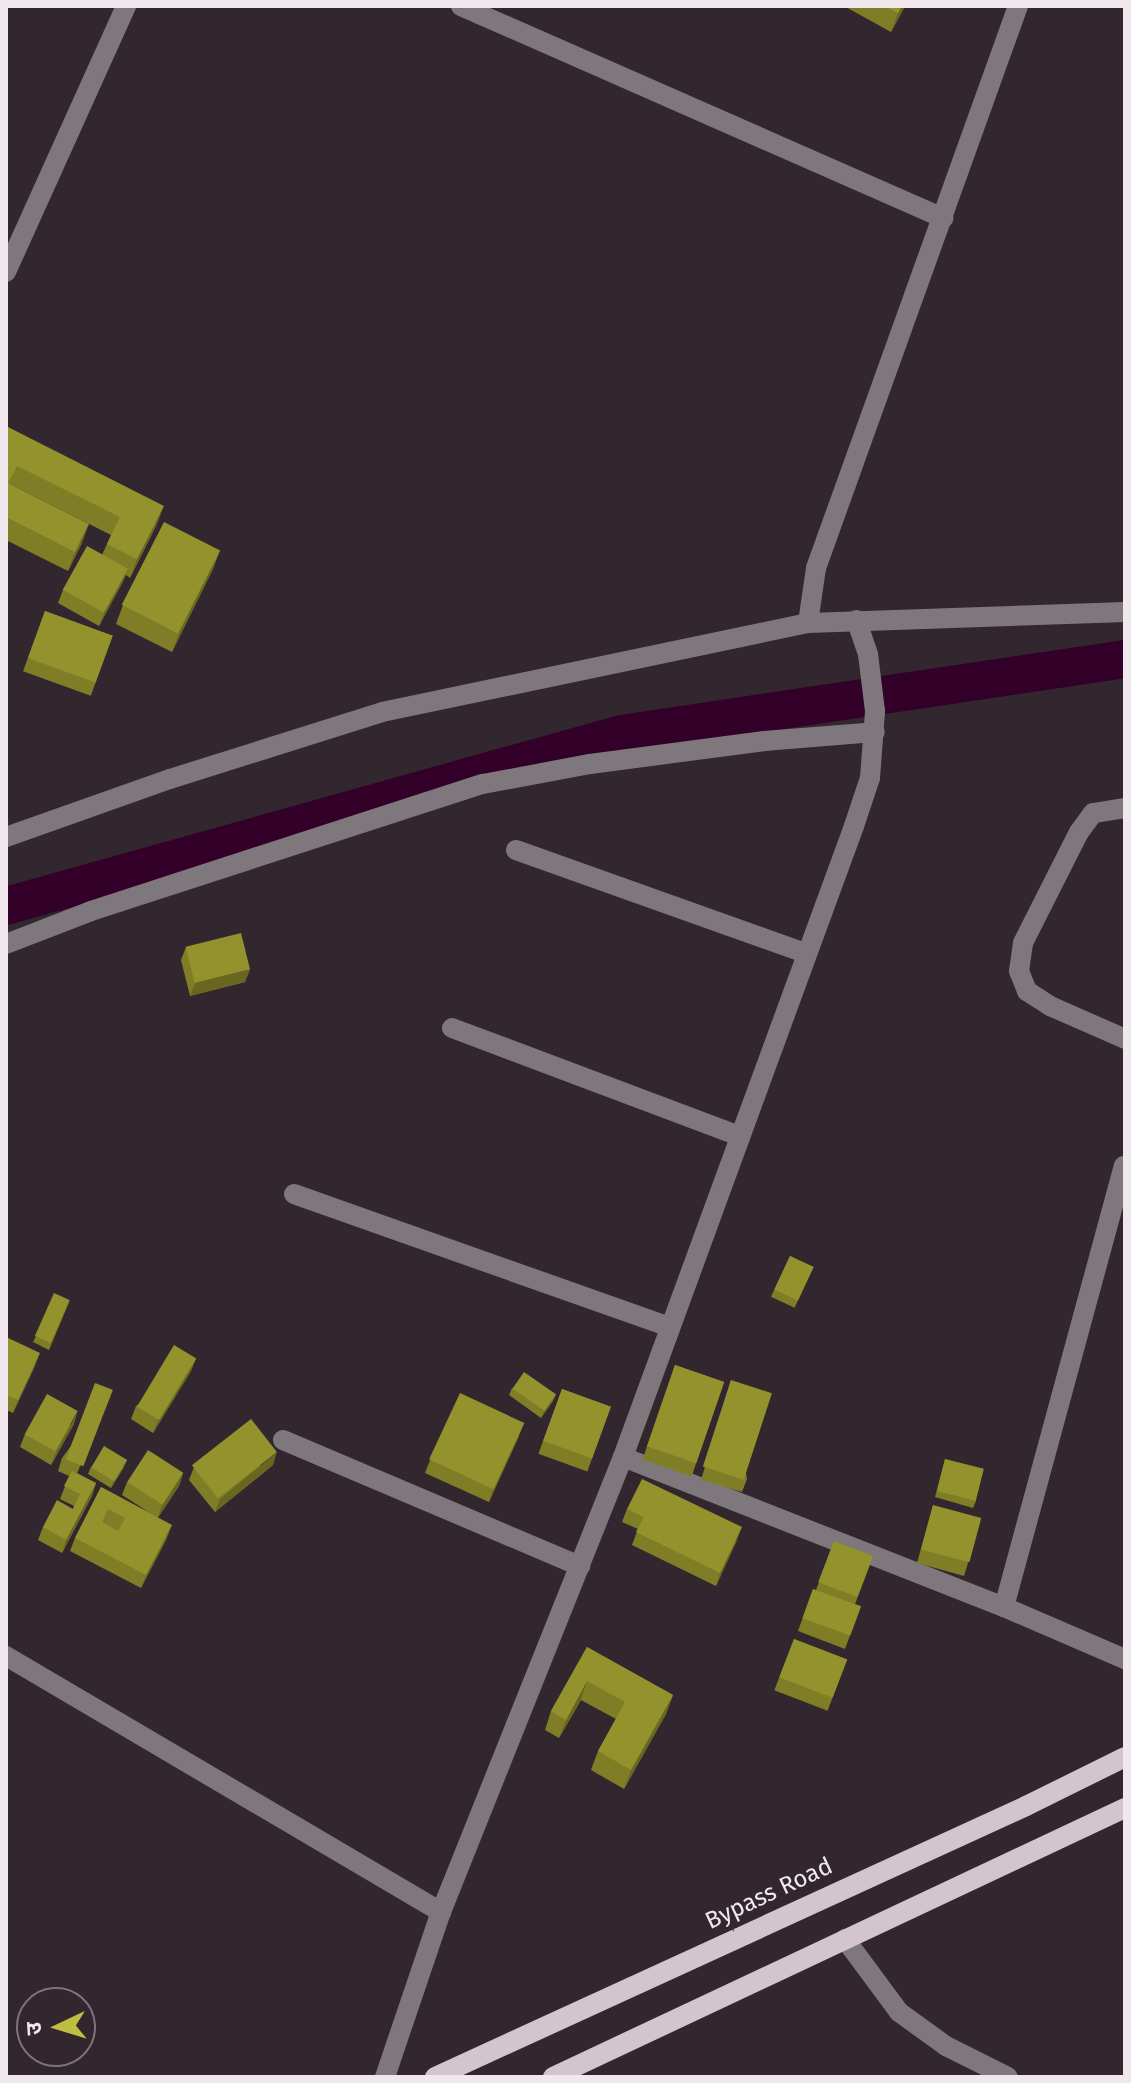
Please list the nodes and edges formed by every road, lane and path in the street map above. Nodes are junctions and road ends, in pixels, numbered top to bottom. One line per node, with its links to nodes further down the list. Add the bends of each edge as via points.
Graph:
1 (126, 6): 5 (street)
2 (461, 6): 4 (street)
3 (1018, 6): 4 (street)
4 (943, 218): 8 (street, via 816,568)
5 (6, 272)
6 (1125, 612): 7 (street)
7 (856, 620): 8 (street); 9 (street, via 868,654)
8 (808, 623): 11 (street, via 382,712)
9 (875, 732): 13 (street, via 590,764 483,784 91,911); 14 (street, via 870,778)
10 (1125, 808): 16 (street, via 1093,813 1079,832 1023,943 1019,971 1027,991 1050,1006)
11 (6, 837)
12 (516, 850): 14 (street)
13 (6, 944)
14 (806, 953): 17 (street)
15 (452, 1028): 17 (street)
16 (1125, 1039)
17 (740, 1136): 20 (street)
18 (1124, 1166): 24 (street)
19 (294, 1194): 20 (street)
20 (670, 1327): 22 (street)
21 (283, 1440): 23 (street)
22 (623, 1457): 23 (street); 24 (street)
23 (580, 1566): 29 (street)
24 (1004, 1607): 26 (street)
25 (6, 1656): 29 (street)
26 (1125, 1659)
27 (1125, 1757): 32 (main road, Bypass Road)
28 (1125, 1808): 30 (main road)
29 (441, 1912): 31 (street)
30 (845, 1939): 33 (main road); 34 (street, via 899,2012 946,2046)
31 (385, 2077)
32 (435, 2077)
33 (553, 2077)
34 (1008, 2077)

